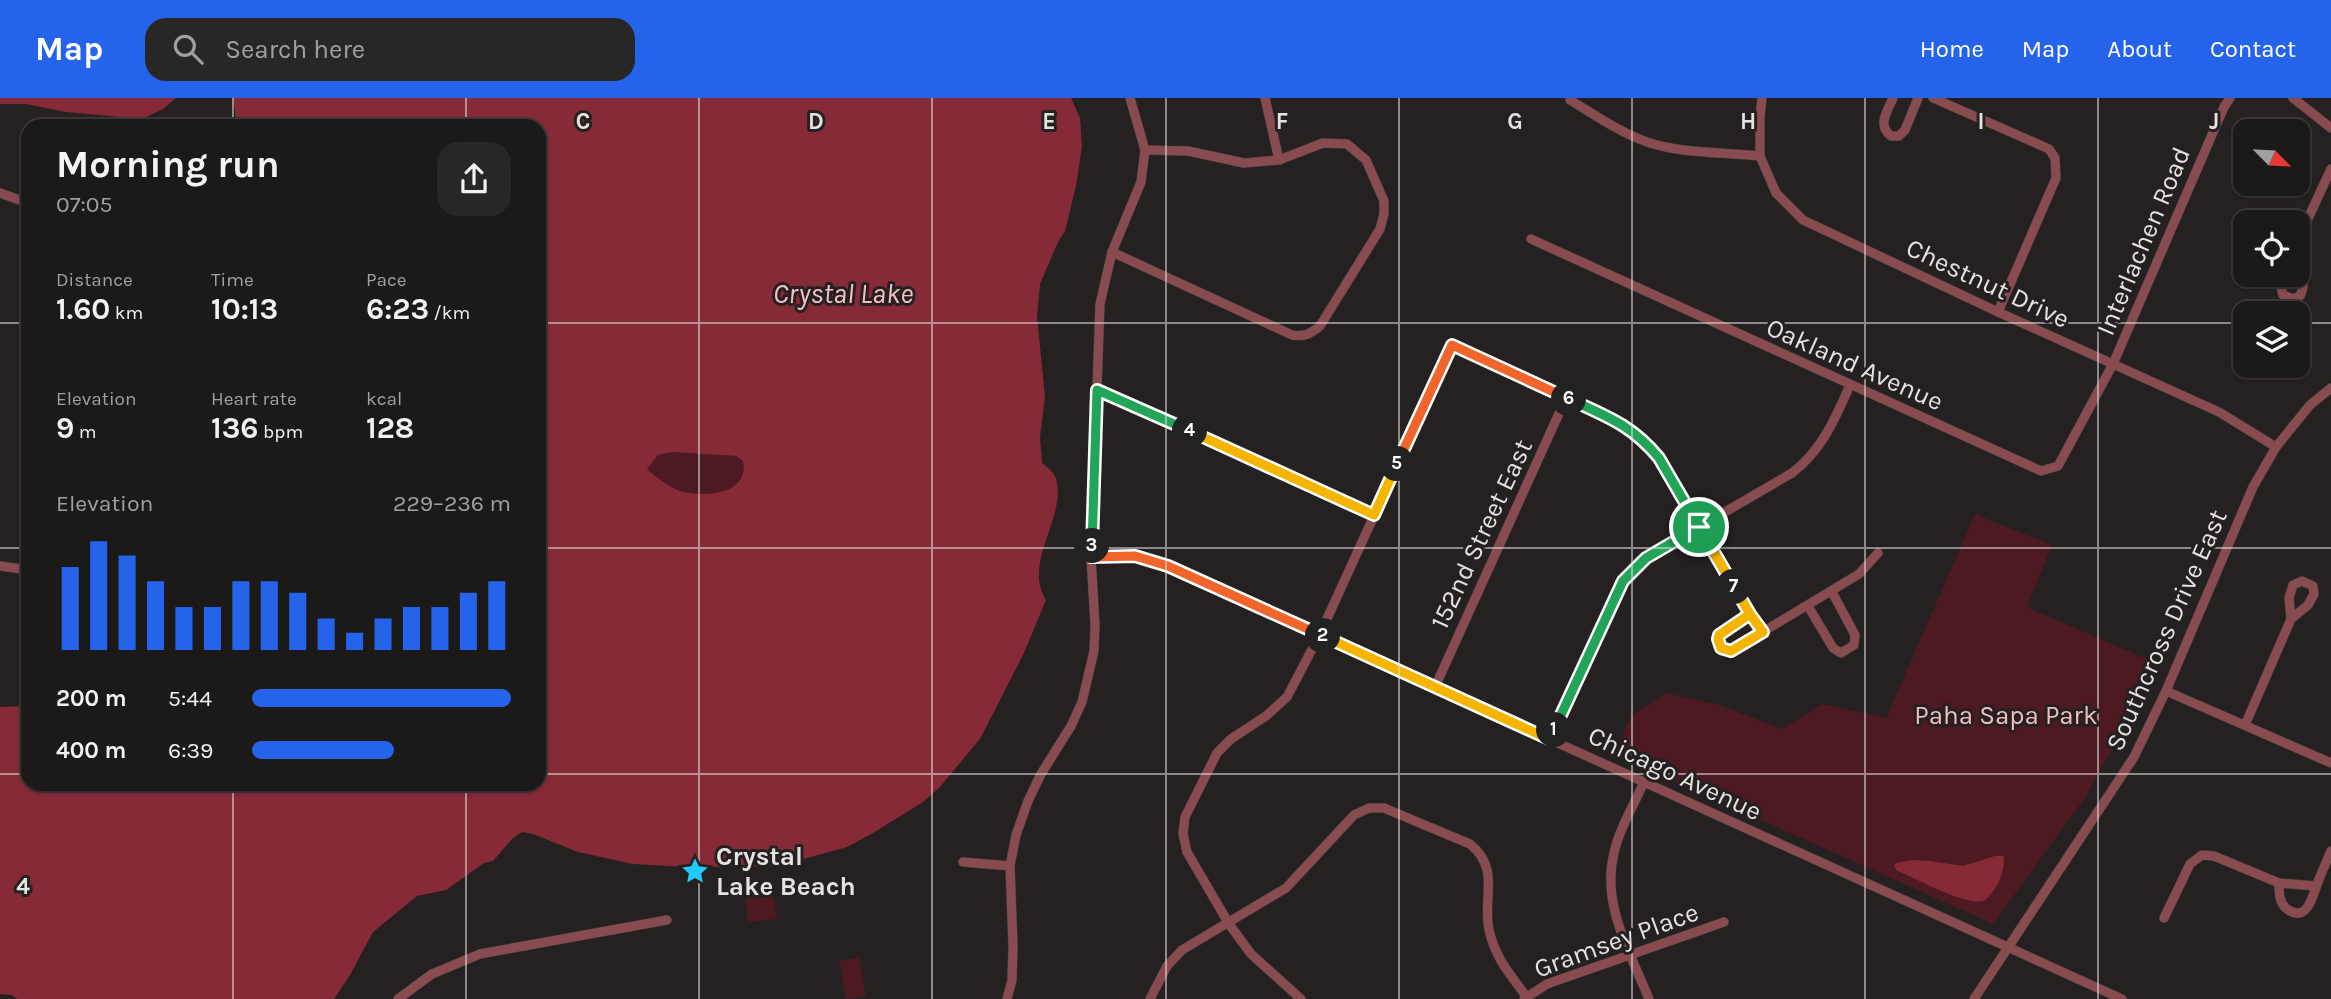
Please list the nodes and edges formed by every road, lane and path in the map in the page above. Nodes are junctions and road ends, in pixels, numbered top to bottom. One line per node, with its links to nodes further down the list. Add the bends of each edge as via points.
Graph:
1 (1130, 98): 11 (street)
2 (1265, 98): 13 (street)
3 (1762, 98): 12 (street, Chestnut Drive)
4 (1893, 98): 5 (street, via 1882,123 1891,136 1905,130)
5 (1918, 98)
6 (1933, 98): 22 (street, via 2049,149 2055,158 2056,178)
7 (2230, 98): 23 (street, Interlachen Road)
8 (2293, 98): 10 (street)
9 (1570, 100): 12 (street, via 1620,131 1649,142)
10 (2331, 128)
11 (1146, 150): 13 (street, via 1188,150 1244,163); 19 (street, via 1141,182)
12 (1760, 156): 22 (street, Chestnut Drive, via 1776,192 1803,220)
13 (1279, 160): 19 (street, via 1323,143 1347,144 1366,160 1384,201 1380,229 1311,334 1292,335)
14 (2331, 169): 17 (street)
15 (0, 193): 16 (street)
16 (21, 201)
17 (2310, 214)
18 (1531, 239): 24 (street, Oakland Avenue)
19 (1112, 252): 26 (street, via 1100,304)
20 (2281, 287): 21 (street, via 2283,295 2293,299 2301,296)
21 (2304, 287)
22 (1998, 312): 23 (street, Chestnut Drive)
23 (2113, 364): 24 (street, Oakland Avenue, via 2058,466 2041,471); 28 (street, Chestnut Drive, via 2219,412)
24 (1850, 385): 30 (street, via 1825,439 1808,461)
25 (2331, 388): 28 (street, Southcross Drive East, via 2310,405)
26 (1097, 390): 29 (street); 32 (street)
27 (1566, 398): 29 (street, via 1452,345); 30 (street, via 1622,423 1644,439); 41 (street, 152nd Street East)
28 (2276, 447): 42 (street, Southcross Drive East, via 2253,487)
29 (1374, 515): 40 (street)
30 (1699, 527): 37 (street); 44 (street, via 1646,558 1623,581)
31 (1878, 553): 35 (street, via 1859,574)
32 (1091, 557): 40 (street, Chicago Avenue, via 1135,556 1168,566); 49 (street, via 1096,625 1090,674 1071,726 1028,802)
33 (0, 566): 34 (street)
34 (21, 569)
35 (1832, 592): 36 (street); 36 (street, via 1855,635 1854,645 1841,653 1833,648)
36 (1808, 606): 39 (street)
37 (1750, 614): 39 (street); 39 (street, via 1719,635 1721,648 1731,651)
38 (2291, 619): 43 (street)
39 (1763, 632)
40 (1320, 635): 41 (street, Chicago Avenue); 55 (street, via 1287,697 1217,753 1185,817 1187,852)
41 (1435, 687): 44 (street, Chicago Avenue)
42 (2166, 691): 43 (street); 56 (street, Southcross Drive East, via 2134,757)
43 (2245, 725): 45 (street)
44 (1549, 739): 46 (street, Chicago Avenue)
45 (2331, 762)
46 (1644, 782): 56 (street, Chicago Avenue); 57 (street, via 1614,850 1609,878 1612,907)
47 (2331, 850): 51 (street)
48 (963, 862): 49 (street)
49 (1010, 866): 60 (street, via 1013,946)
50 (2279, 883): 51 (street); 51 (street, via 2283,904 2298,912 2308,907); 52 (street, via 2202,855 2190,864)
51 (2316, 886)
52 (2164, 918)
53 (667, 920): 59 (street, via 480,954 432,974)
54 (1724, 922): 57 (street, Gramsey Place)
55 (1229, 924): 58 (street, via 1286,888 1354,815 1384,808 1470,844 1481,854 1488,870 1489,928 1500,962); 61 (street, via 1182,950 1167,965); 62 (street, via 1251,954)
56 (2008, 949): 64 (street, Southcross Drive East); 65 (street, Chicago Avenue)
57 (1631, 954): 58 (street, Gramsey Place, via 1546,984); 63 (street)
58 (1525, 998)
59 (398, 999)
60 (1007, 999)
61 (1150, 999)
62 (1301, 999)
63 (1649, 999)
64 (1974, 999)
65 (2122, 999)

